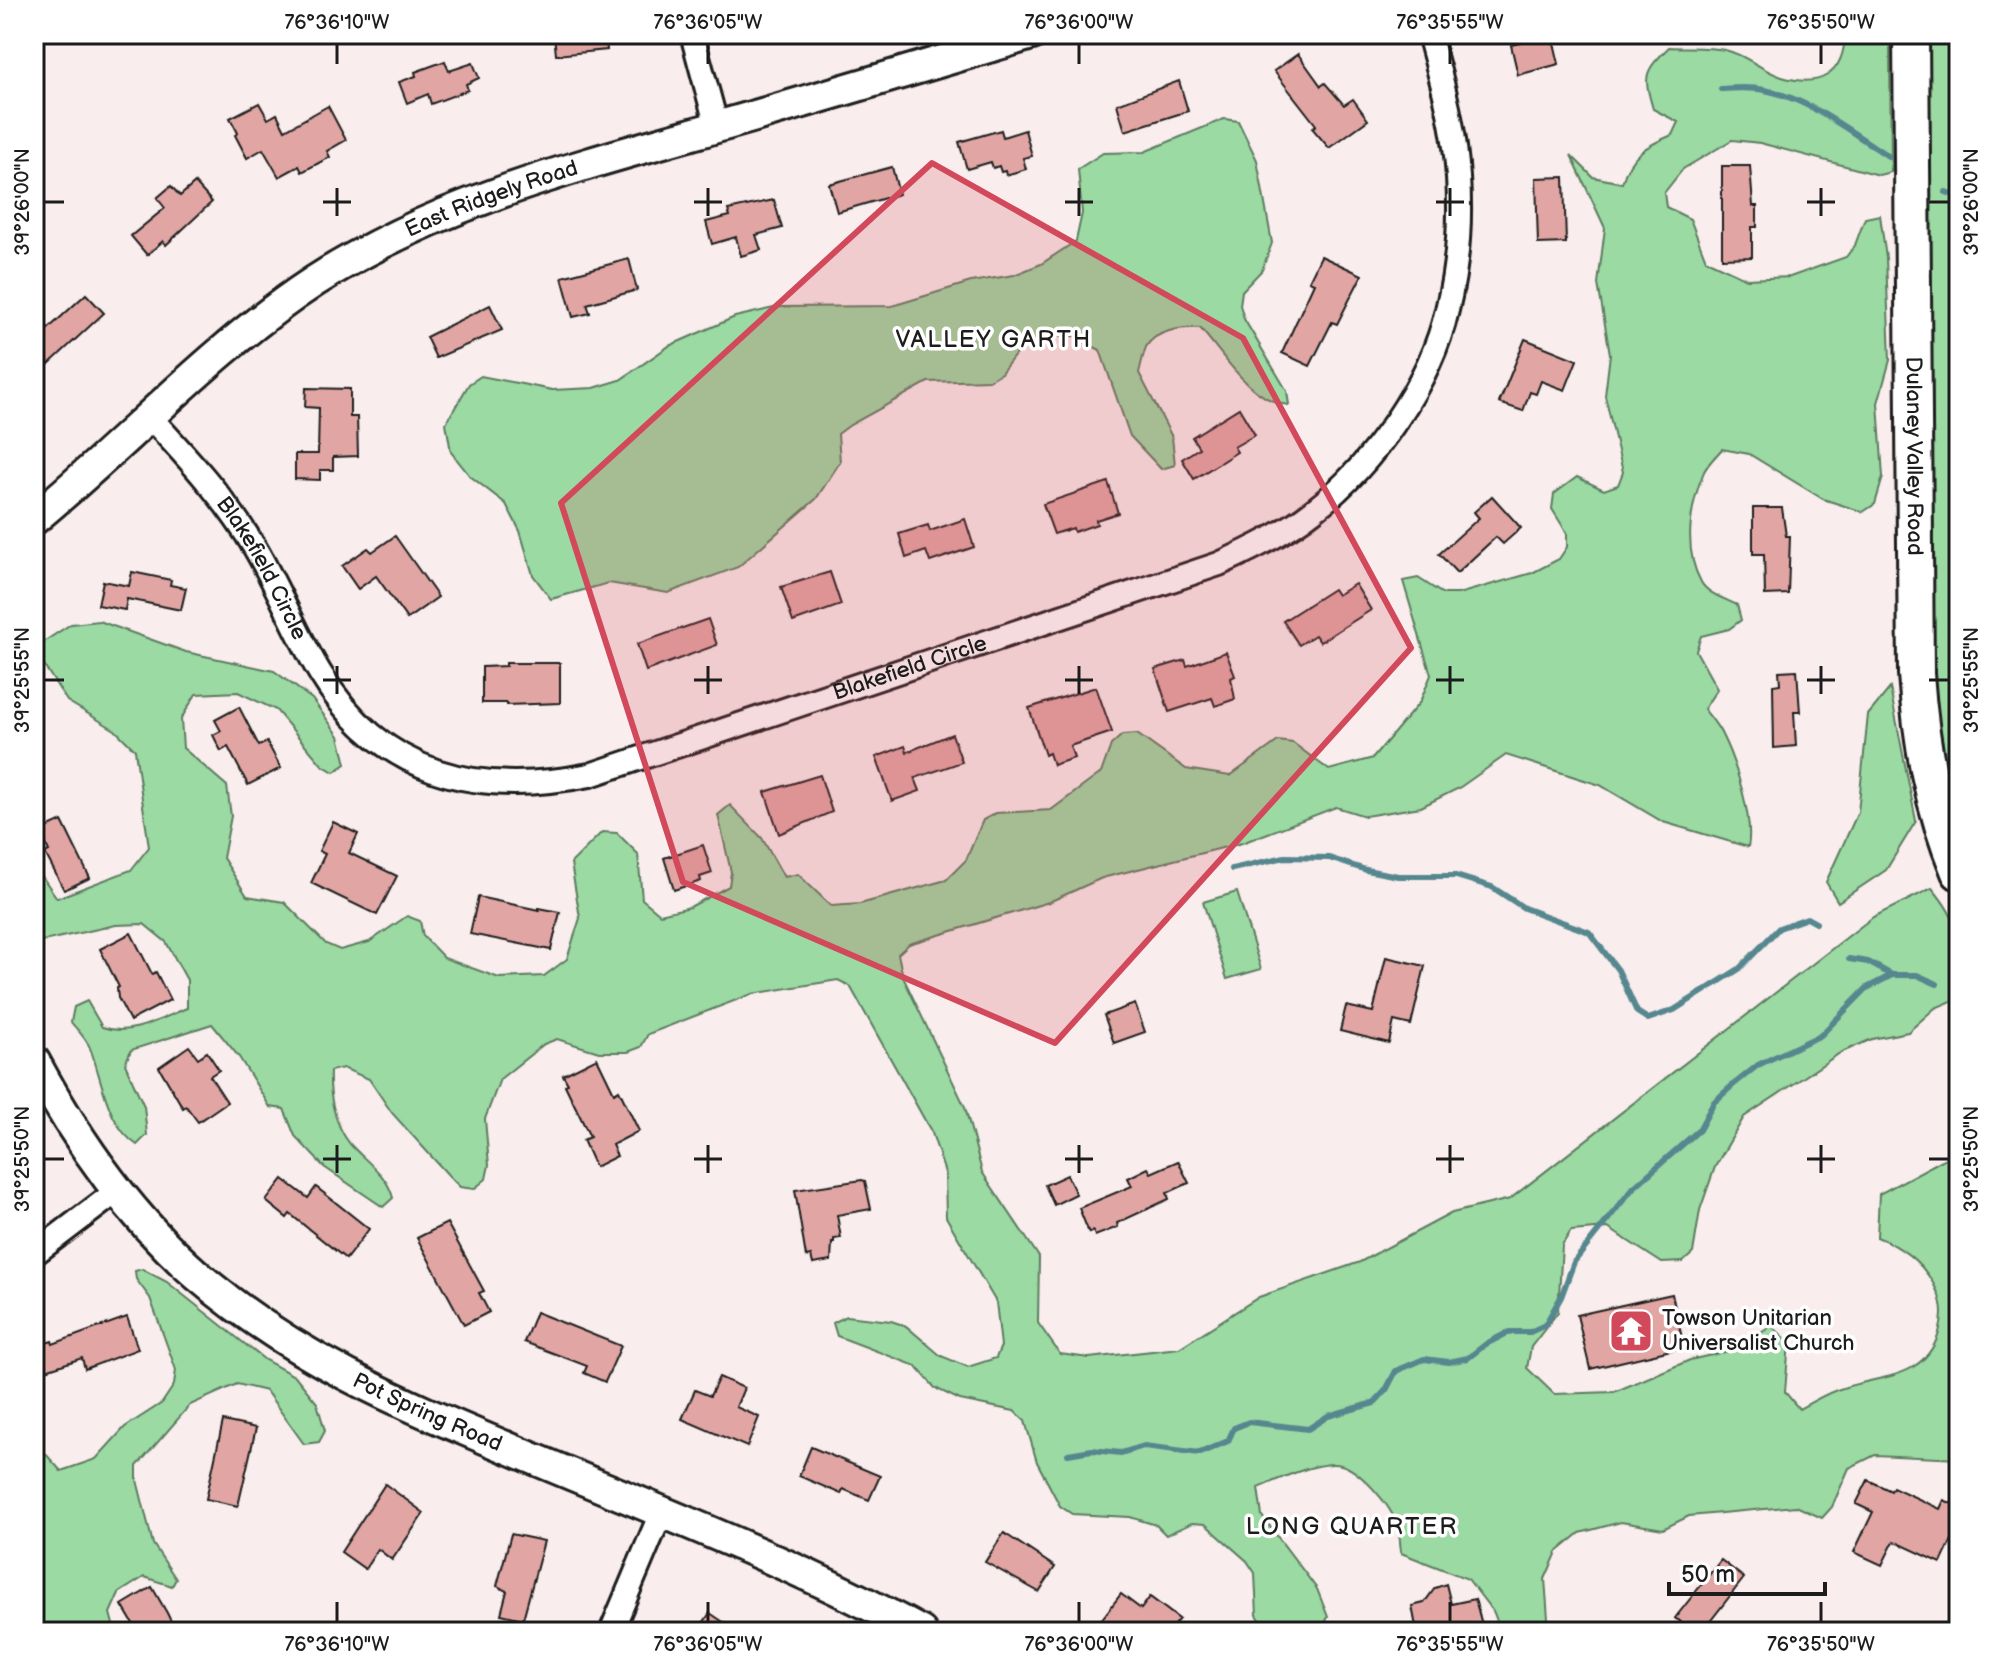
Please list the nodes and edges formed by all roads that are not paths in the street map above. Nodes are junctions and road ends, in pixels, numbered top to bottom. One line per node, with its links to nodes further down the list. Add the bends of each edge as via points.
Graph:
1 (692, 34): 5 (street)
2 (1032, 34): 5 (street, East Ridgely Road)
3 (1429, 34): 6 (street, Blakefield Circle, via 1455,147 1459,203 1457,259 1447,314 1425,370 1394,423 1358,469 1315,510 1219,564 590,775 544,784 465,780 387,748 339,703 239,523 209,481)
4 (1911, 34): 8 (main road, Dulaney Valley Road, via 1916,674 1933,796)
5 (717, 127): 6 (street, East Ridgely Road, via 502,191 388,239 263,317)
6 (148, 415): 7 (street, East Ridgely Road)
7 (34, 519)
8 (1959, 872)
9 (34, 1061): 10 (street, Pot Spring Road, via 63,1114)
10 (117, 1191): 11 (street); 12 (street, Pot Spring Road, via 196,1274 258,1323 324,1364)
11 (34, 1254)
12 (661, 1513): 13 (street); 14 (street, Pot Spring Road, via 850,1595)
13 (611, 1632)
14 (921, 1632)

